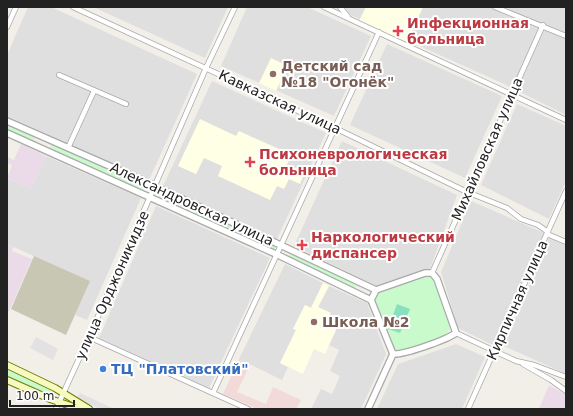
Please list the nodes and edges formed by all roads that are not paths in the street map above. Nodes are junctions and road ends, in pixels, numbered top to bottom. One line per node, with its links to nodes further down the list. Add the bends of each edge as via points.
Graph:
1 (16, 7): 9 (street)
2 (73, 7): 12 (street, Кавказская улица)
3 (235, 7): 12 (street, улица Орджоникидзе)
4 (324, 7): 7 (street)
5 (340, 7): 7 (street)
6 (495, 7): 8 (street)
7 (350, 19): 10 (street)
8 (543, 25): 11 (street); 15 (street, Михайловская улица)
9 (7, 27)
10 (380, 32): 15 (street); 19 (street)
11 (566, 36)
12 (206, 68): 19 (street, Кавказская улица); 22 (street, улица Орджоникидзе)
13 (59, 75): 14 (street)
14 (94, 91): 16 (street); 21 (street)
15 (511, 94): 18 (street); 24 (street, Михайловская улица)
16 (126, 104)
17 (7, 120): 21 (street, Александровская улица)
18 (566, 120)
19 (335, 128): 24 (street, Кавказская улица); 28 (street)
20 (7, 133): 25 (street, Александровская улица)
21 (68, 148): 22 (street, Александровская улица)
22 (155, 186): 25 (street, улица Орджоникидзе); 28 (street, Александровская улица)
23 (566, 191): 26 (street, Кирпичная улица)
24 (467, 192): 26 (street, Кавказская улица, via 507,208 521,219 538,225); 30 (street, Михайловская улица)
25 (150, 197): 29 (street, Александровская улица); 34 (street, улица Орджоникидзе)
26 (548, 233): 27 (street, Кавказская улица); 35 (street, Кирпичная улица)
27 (566, 242)
28 (283, 246): 29 (street); 31 (street, Александровская улица)
29 (278, 255): 32 (street, Александровская улица); 42 (street)
30 (432, 273): 31 (street, via 425,273); 33 (street, via 438,279)
31 (376, 290): 32 (street)
32 (371, 300): 36 (street, via 389,350)
33 (456, 333): 35 (street); 36 (street, via 398,355)
34 (89, 337): 42 (street); 43 (street, улица Орджоникидзе)
35 (495, 350): 37 (street); 50 (street, Кирпичная улица)
36 (393, 354): 49 (street)
37 (518, 361): 39 (street); 41 (street)
38 (7, 365): 43 (main road)
39 (566, 377)
40 (7, 380): 44 (main road)
41 (566, 391)
42 (213, 393): 48 (street)
43 (63, 394): 44 (street, улица Орджоникидзе); 47 (main road)
44 (59, 402): 45 (street, улица Орджоникидзе); 46 (main road)
45 (56, 409)
46 (80, 409)
47 (89, 409)
48 (248, 409)
49 (368, 409)
50 (468, 409)

